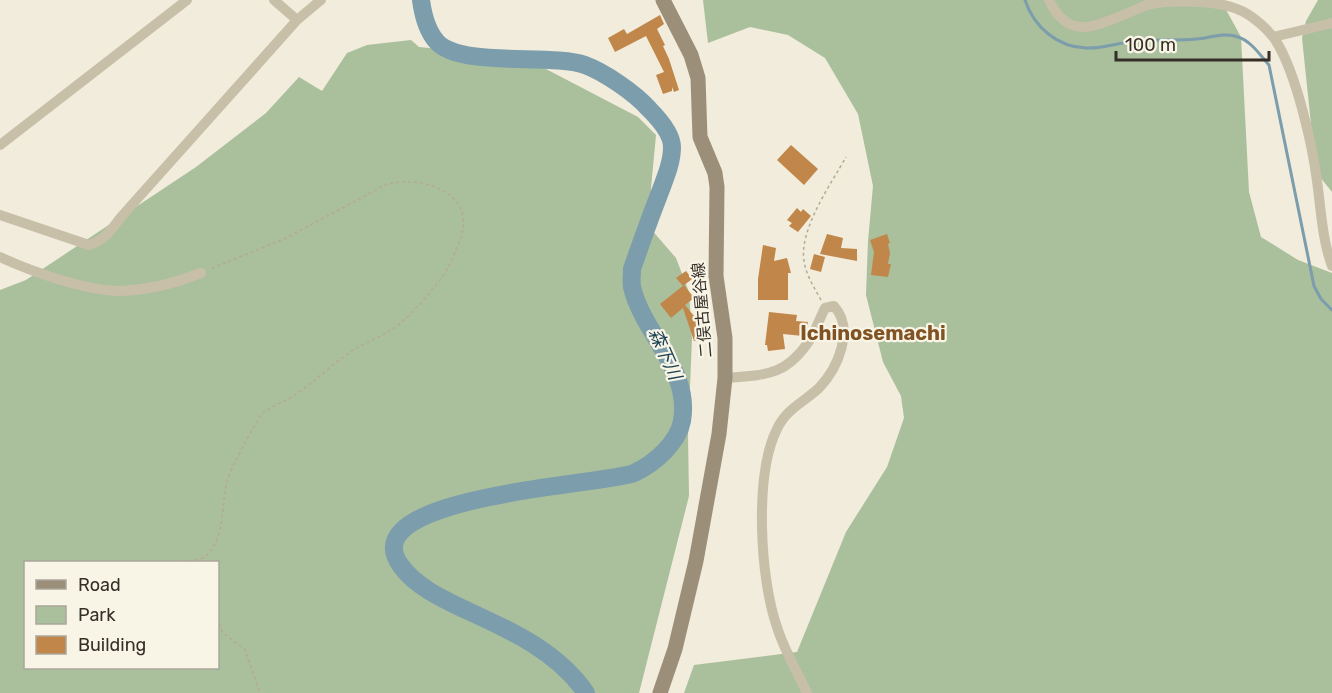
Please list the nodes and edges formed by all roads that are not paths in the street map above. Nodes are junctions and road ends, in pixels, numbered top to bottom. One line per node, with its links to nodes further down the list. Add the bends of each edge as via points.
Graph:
1 (187, 0): 9 (street)
2 (274, 0): 6 (street)
3 (321, 0): 6 (street)
4 (663, 0): 14 (main road, 二俣古屋谷線, via 691,55 698,78 700,137 715,173 716,276 725,338)
5 (1049, 0): 8 (street, via 1055,13 1072,25 1084,27 1150,4 1211,3 1238,9)
6 (297, 20): 10 (street, via 98,242 89,245)
7 (1332, 23): 8 (street)
8 (1273, 37): 12 (street, via 1286,62 1303,114)
9 (0, 145)
10 (0, 215)
11 (0, 257): 13 (street, via 90,287 118,291)
12 (1332, 266)
13 (201, 273)
14 (725, 378): 15 (main road, 二俣古屋谷線, via 696,561); 16 (street, via 776,372 790,364 812,337 825,308 834,306 842,315 844,339 836,362 819,388 792,408 777,428 765,473 765,569 771,608)
15 (660, 693)
16 (807, 693)

